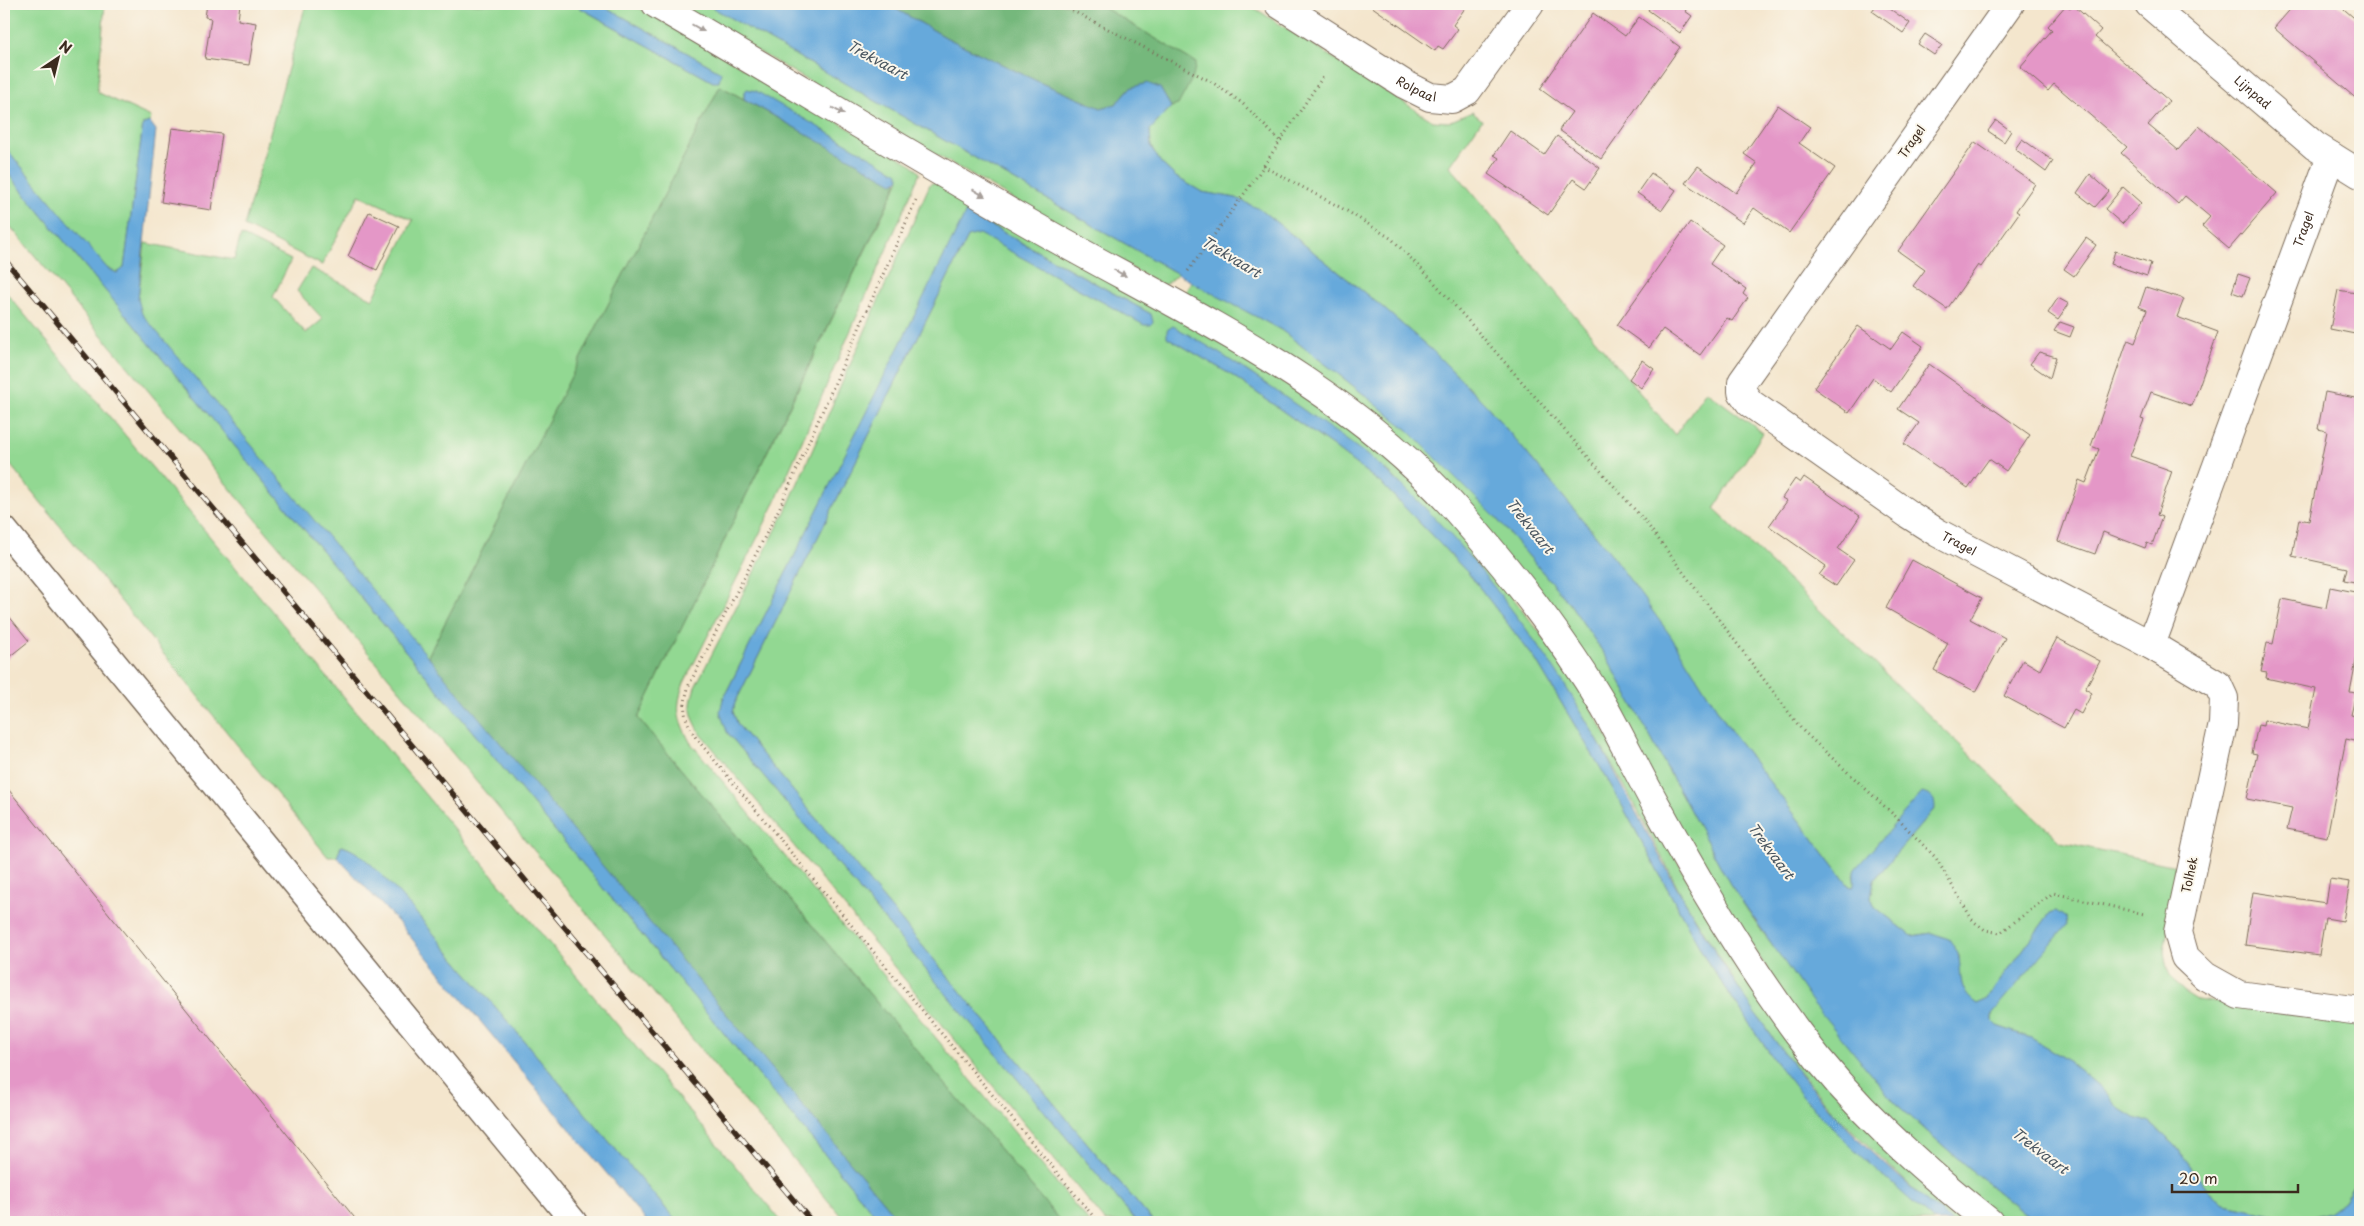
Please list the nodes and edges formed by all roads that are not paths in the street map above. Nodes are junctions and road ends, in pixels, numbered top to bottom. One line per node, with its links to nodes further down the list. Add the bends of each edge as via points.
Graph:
1 (656, 4): 12 (street, one-way to 12, via 1064,242 1254,348 1341,406 1428,479 1531,599 1581,671 1712,904 1800,1036 1884,1131)
2 (1279, 4): 3 (street, Rolpaal, via 1404,84 1430,97 1452,99 1467,91)
3 (1530, 4)
4 (2010, 4): 9 (street, Tragel, via 1742,382 1742,392 1750,403 1938,533)
5 (2149, 4): 6 (street, Lijnpad, via 2315,146)
6 (2331, 156): 7 (street, Lijnpad); 9 (street, Tragel)
7 (2360, 174)
8 (4, 530): 11 (lane)
9 (2151, 646): 10 (street, Tolhek, via 2218,686 2224,698 2223,724 2178,932 2185,957 2205,976 2239,995)
10 (2360, 1011)
11 (574, 1222)
12 (1989, 1222)

